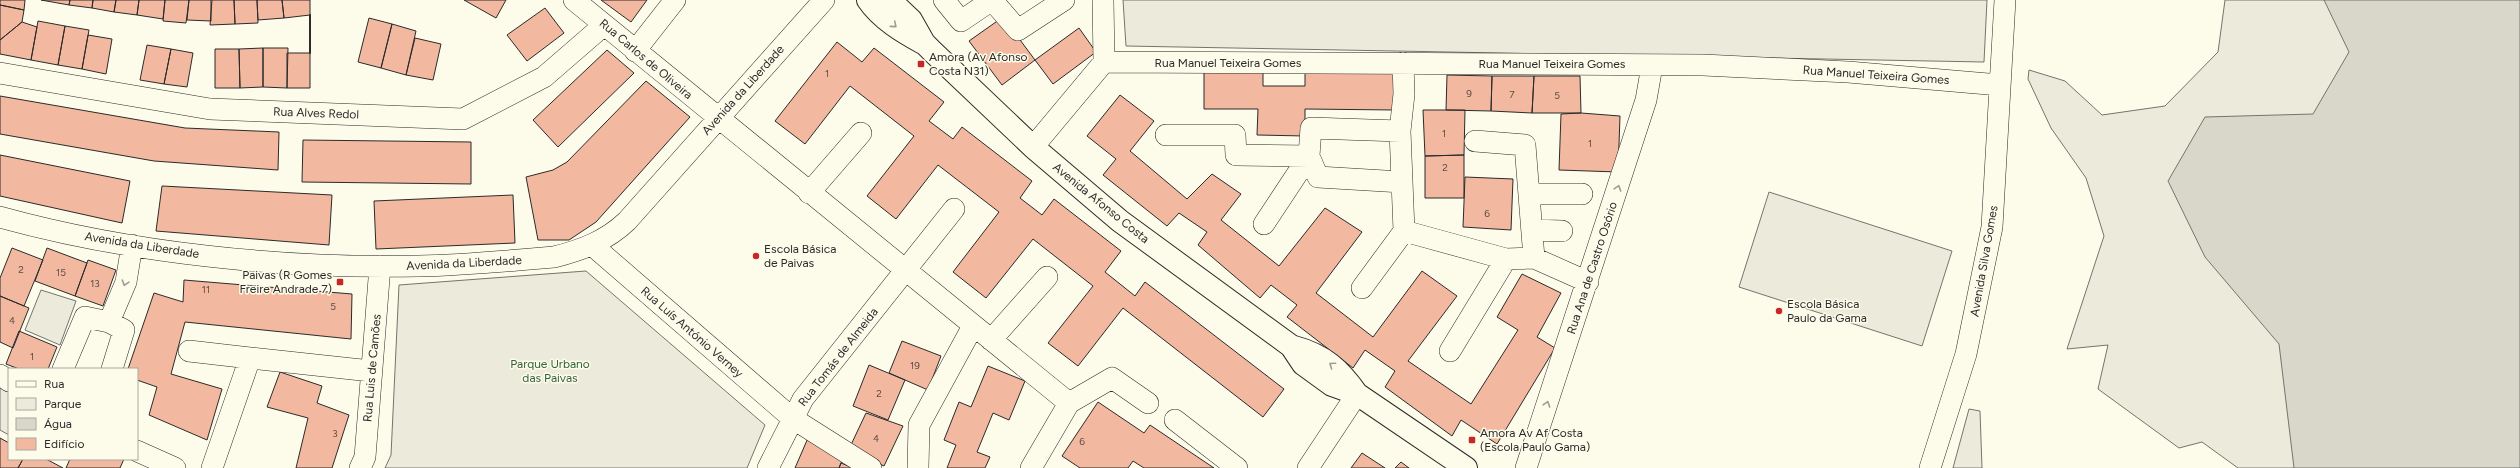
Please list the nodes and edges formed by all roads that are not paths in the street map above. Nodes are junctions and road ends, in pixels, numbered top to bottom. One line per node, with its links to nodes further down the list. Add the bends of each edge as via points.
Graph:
1 (574, 0): 10 (street, Rua Carlos de Oliveira)
2 (675, 0): 12 (street)
3 (824, 0): 18 (street, Avenida da Liberdade)
4 (868, 0): 11 (main road, Avenida Afonso Costa, one-way to 11, via 901,31)
5 (890, 0): 11 (main road, Avenida Afonso Costa, via 911,20)
6 (944, 0): 7 (street, via 960,21 992,0 1018,30)
7 (1064, 0)
8 (1103, 0): 13 (street)
9 (2005, 0): 17 (street, Avenida Silva Gomes)
10 (604, 25): 12 (street, Rua Carlos de Oliveira); 16 (street, Rua Alves Redol, via 544,77 464,119 210,109)
11 (924, 43): 23 (main road, Avenida Afonso Costa)
12 (636, 51): 18 (street, Rua Carlos de Oliveira)
13 (1104, 62): 14 (street, Rua Manuel Teixeira Gomes); 23 (street)
14 (1403, 63): 15 (street, Rua Manuel Teixeira Gomes); 19 (street, via 1404,94)
15 (1652, 66): 17 (street, Rua Manuel Teixeira Gomes, via 1703,65 1848,72); 42 (street, Rua Ana de Castro Osório, one-way to 15, via 1646,100)
16 (0, 73)
17 (2000, 85): 70 (street, Avenida Silva Gomes, via 1992,227 1982,286 1966,354)
18 (717, 118): 26 (street, Rua Carlos de Oliveira); 36 (street, Avenida da Liberdade, via 628,221 614,233)
19 (1400, 131): 24 (street, via 1312,128); 25 (street)
20 (861, 133): 26 (street)
21 (1166, 135): 24 (street, via 1235,135 1236,156)
22 (1475, 141): 27 (street, via 1525,145)
23 (1033, 147): 53 (main road, Avenida Afonso Costa, via 1120,221 1291,346 1303,364 1332,386)
24 (1309, 156): 25 (street, via 1318,177); 31 (street)
25 (1402, 182): 33 (street)
26 (809, 193): 40 (street, Rua Carlos de Oliveira)
27 (1529, 194): 28 (street); 32 (street)
28 (1582, 194)
29 (954, 209): 40 (street, Rua Tomás de Almeida)
30 (2, 223): 35 (street, Avenida da Liberdade)
31 (1264, 224)
32 (1532, 230): 34 (street); 37 (street)
33 (1404, 231): 38 (street); 43 (street)
34 (1562, 231)
35 (132, 245): 39 (street, Avenida da Liberdade, via 249,260); 44 (street, one-way to 44, via 126,282)
36 (592, 245): 39 (street, Avenida da Liberdade, via 554,257 477,264); 56 (street, Rua Luís António Verney)
37 (1534, 258): 38 (street); 42 (street)
38 (1506, 259): 48 (street)
39 (380, 266): 52 (street, Rua Luis de Camões)
40 (905, 271): 45 (street, Rua Carlos de Oliveira); 56 (street, Rua Tomás de Almeida, via 803,399)
41 (1047, 277): 46 (street)
42 (1588, 282): 69 (street, Rua Ana de Castro Osório, one-way to 42)
43 (1362, 288)
44 (109, 322): 50 (street, via 85,317); 51 (street, via 124,330)
45 (973, 326): 46 (street, Rua Carlos de Oliveira); 64 (street, via 919,425)
46 (991, 340): 55 (street, Rua Carlos de Oliveira)
47 (189, 351): 49 (street)
48 (1450, 351)
49 (250, 358): 52 (street); 61 (street)
50 (63, 368)
51 (112, 368)
52 (371, 371): 62 (street, Rua Luis de Camões, via 365,457)
53 (1357, 394): 67 (street); 68 (main road, Avenida Afonso Costa)
54 (1148, 402): 55 (street, via 1112,378)
55 (1069, 403): 65 (street)
56 (792, 418): 59 (street, Rua Luís António Verney); 63 (street, Rua Tomás de Almeida)
57 (1175, 420): 66 (street)
58 (140, 458): 60 (street)
59 (869, 467)
60 (175, 468)
61 (212, 468)
62 (360, 468)
63 (768, 468)
64 (918, 468)
65 (1031, 468)
66 (1237, 468)
67 (1308, 468)
68 (1466, 468)
69 (1526, 468)
70 (1930, 468)

